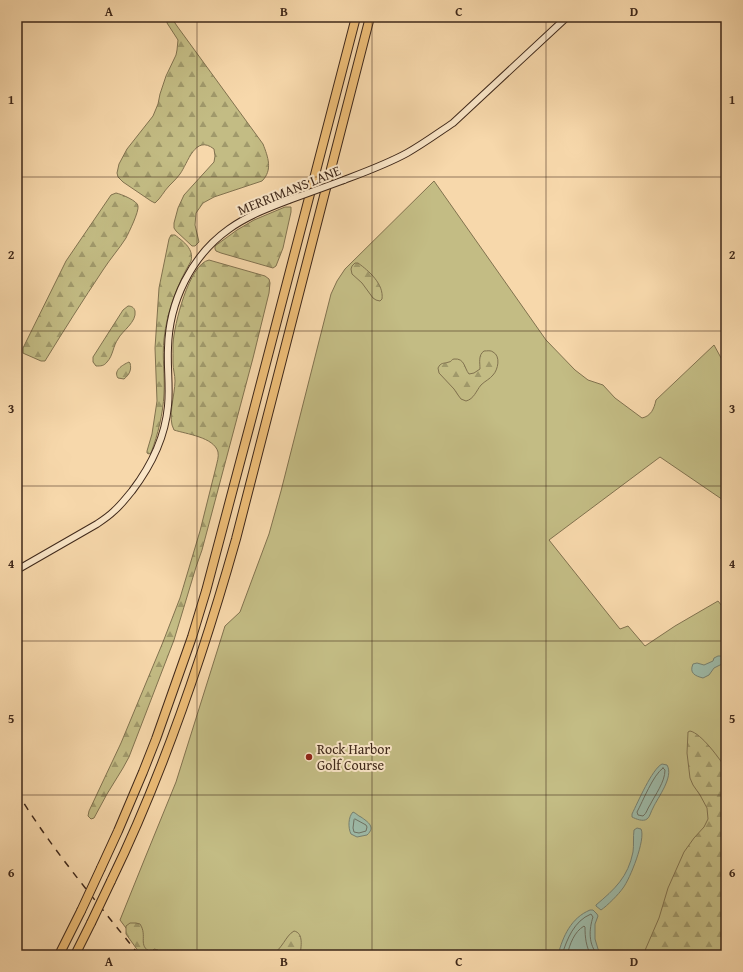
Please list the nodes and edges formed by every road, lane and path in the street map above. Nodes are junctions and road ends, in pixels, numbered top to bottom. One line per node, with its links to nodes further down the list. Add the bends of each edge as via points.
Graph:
1 (356, 17): 5 (highway, bridge, via 203,602 153,746 118,831)
2 (370, 17): 6 (highway, bridge, via 236,539 215,611 164,758 127,848)
3 (567, 17): 4 (main road, MERRIMANS LANE, bridge, via 453,123 407,153 250,216 215,240 193,267 172,313 169,329 169,392 166,422 156,452 139,481 108,517)
4 (17, 570)
5 (59, 955)
6 (75, 955)

